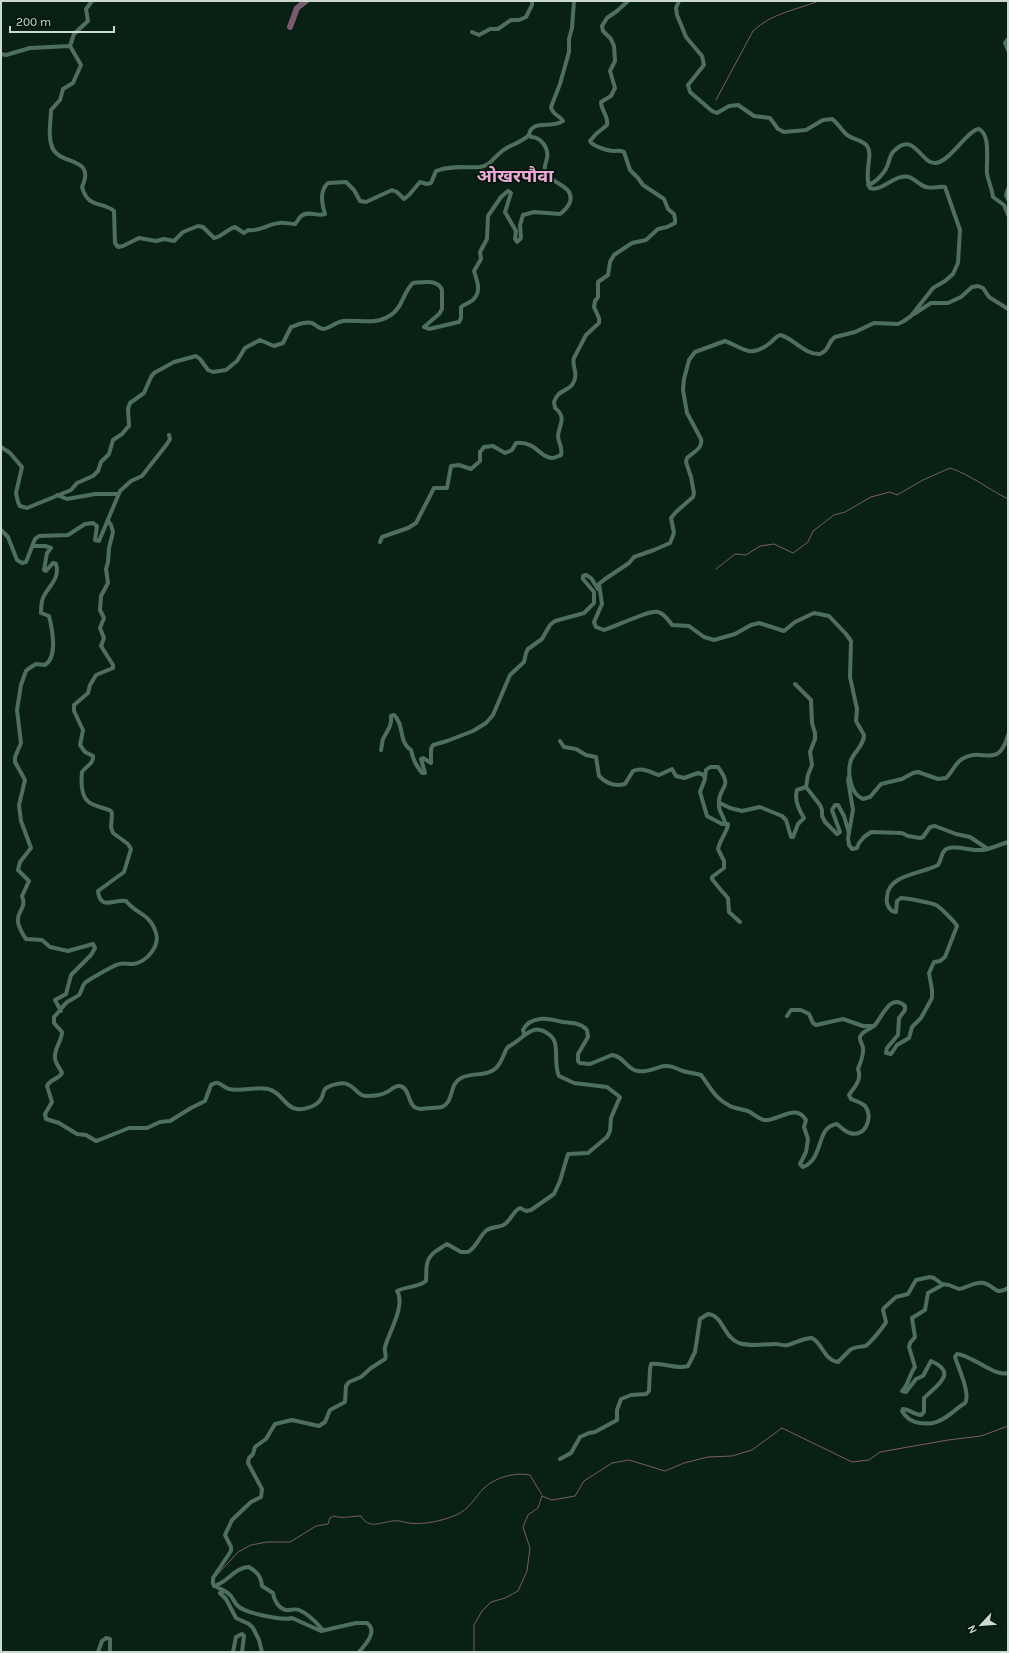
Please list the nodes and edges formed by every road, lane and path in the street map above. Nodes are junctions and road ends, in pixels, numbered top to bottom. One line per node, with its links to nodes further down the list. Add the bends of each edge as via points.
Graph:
1 (92, 1): 8 (street, via 86,9 88,21 74,34)
2 (532, 1): 6 (street, via 526,17 511,20 498,29 490,29 479,35)
3 (574, 1): 11 (street, via 569,52 551,107 554,114 563,121 547,126 535,125)
4 (628, 1): 24 (street, via 607,18 602,26 614,46 616,61 610,71 615,88 611,96 601,102 607,125 590,141 593,146 624,152 630,170 643,185 664,199 668,209 674,214 675,223 658,229 646,240 632,242 614,255 608,275 599,280 598,297 594,306 599,323 586,335 574,358 576,371 573,383 560,392 554,402 562,418 558,438 561,455 549,458 523,443 516,443 512,450 506,452 493,446 484,446 480,452 480,461 471,469 459,465 451,466 447,488 434,488 416,523 382,537)
5 (679, 1): 12 (street, via 676,15 686,37 702,56 704,65 688,85 690,92 712,111 717,113 729,106 738,105 754,116 770,118 781,131 806,130 823,120 832,119 848,136 866,145 869,152)
6 (472, 32)
7 (1008, 39): 9 (street, via 1005,43)
8 (70, 46): 10 (street, via 30,48); 11 (street, via 81,65 73,83 63,89 60,100 50,110 51,144 57,154 73,160 82,167 86,174 82,187 86,198 114,211 115,242 118,247 139,238 174,241 183,232 198,226 203,227 214,238 235,227 244,233 279,223 295,224 306,214 322,216 325,214 322,198 328,183 346,182 360,201 366,202 392,190 404,199 420,182 431,183 436,171 445,168 484,166)
9 (1008, 50)
10 (1, 54)
11 (529, 135): 21 (street, via 539,138 543,144 548,154 545,172 566,189 570,195 569,203 560,214 534,212 523,215 520,225 521,238 517,242 516,231 505,212 511,193 504,193 488,216 487,239 474,272 478,288 475,298 462,307 459,322 429,329 424,327 442,309 442,290 437,283 414,283 407,290 399,308 391,315 374,322 344,321 325,329 305,322 291,327 283,343 274,346 260,340 248,346 237,361 226,370 208,370 196,356 166,365 151,376 144,393 130,403 129,426 113,440 110,451 96,473 74,488)
12 (868, 186): 15 (street, via 876,182 887,168 892,153 900,146 905,144 914,147 935,163 957,148 971,132 979,129 987,140 987,174 993,197 1004,205); 17 (street, via 877,189 892,180 906,176 914,178 927,188 945,187 948,194 959,228 958,263 948,279 933,288)
13 (1008, 189): 14 (street)
14 (1008, 200)
15 (1008, 215)
16 (1008, 309): 17 (street, via 989,297 983,288 978,286 972,287 964,295 948,303 931,303)
17 (911, 316): 26 (street, via 898,324 874,323 855,332 835,337 828,349 820,354 812,353 780,335 757,350 744,351 725,341 695,352 689,360 683,385 687,413 702,444 686,458 693,485 693,497 671,518 674,533 670,543 634,557 601,581)
18 (169, 435): 20 (street, via 167,444 142,476 131,481)
19 (1, 447): 21 (street, via 22,466 16,493 20,506 27,508)
20 (118, 494): 21 (street, via 95,494 67,499); 22 (street)
21 (57, 495)
22 (108, 521): 25 (street, via 99,541 95,540 97,526 89,522 68,535 39,536); 40 (street, via 113,532 106,569 108,583 101,596 100,610 104,618 100,628 104,638 101,646 113,668 96,676 88,693 74,705 74,711 83,730 81,749 94,758 82,772 81,786 89,803 111,811 112,830 130,849 124,872 98,891 99,898 101,901 112,903 126,901 137,912 150,919 157,938 154,950 146,958 135,964 115,965 85,983 80,993 65,1004)
23 (1, 530): 25 (street, via 8,537 17,560 22,563 26,562)
24 (380, 542)
25 (32, 546): 40 (street, via 51,548 47,553 44,570 46,571 53,563 57,568 53,584 44,594 41,606 41,613 49,616 51,626 53,645 50,659 45,665 36,664 28,669 21,684 17,710 21,743 15,762 25,780 19,805 21,821 31,848 20,862 18,870 29,881 22,896 25,902 18,921 26,939 42,940 50,946 68,950 89,944 93,944 95,948 92,955 71,975 66,994 55,1000)
26 (599, 589): 30 (street, via 591,578 583,576 594,592 594,603 584,612 550,625 542,639 528,649 524,662 510,675 490,719 480,728 433,745 431,763 421,759 425,773 422,773 412,759 411,750 402,740 402,731 394,715 391,716); 31 (street, via 602,604 594,622 596,627 604,630 656,612 664,615 672,625 688,626 704,637 718,640 755,624 764,624 784,631 795,622 814,613 829,616 851,641 850,677 857,709 856,721 864,735 852,760)
27 (795, 684): 33 (street, via 811,700 815,733 810,752 812,765)
28 (1008, 735): 31 (street, via 997,755 963,758 949,776 942,779 918,772 885,783 878,786 868,799 860,798 854,791)
29 (560, 741): 32 (street, via 564,747 576,749 596,758 599,776 612,784 625,784 633,771 639,769 659,775 672,769 678,777 690,777 698,773 704,775)
30 (381, 750)
31 (850, 772): 36 (street, via 848,780 853,814)
32 (704, 778): 34 (street, via 706,770 710,767 718,767 722,773 726,786 719,796); 35 (street, via 700,792 707,816)
33 (806, 787): 34 (street, via 796,792 798,806 804,818 798,824 793,837 789,834 786,820 782,816 760,807 742,811); 36 (street, via 820,805 824,822 837,834 840,832 832,810 834,805 838,804)
34 (719, 804): 35 (street, via 719,813)
35 (725, 824): 39 (street, via 728,824 728,828 718,849 724,861 724,868 712,877 728,898 730,912)
36 (849, 834): 38 (street, via 849,845 855,849 871,832 902,833 920,838 930,827 935,826 970,837)
37 (1008, 842): 38 (street)
38 (988, 849): 42 (street, via 980,852 968,848 948,848 938,865 900,879 889,889 887,904 892,911 896,912 897,901 901,898 930,903 939,907 956,926 945,957 932,965 929,973 932,998 921,1018 912,1027 909,1038 897,1045 890,1054 886,1053 898,1035 899,1018 905,1010 904,1004 894,1003 887,1006)
39 (740, 922)
40 (61, 1011): 43 (street, via 53,1020 62,1032 55,1058 62,1073 48,1084 52,1104 45,1117 48,1121 60,1123 96,1141 128,1128 147,1128 174,1119 206,1101 211,1085 216,1082 229,1089 267,1088 296,1109 316,1104 322,1098 324,1090 345,1083 366,1096 383,1094 400,1086 406,1090 412,1105 417,1108 442,1107 449,1101 456,1082 470,1074 485,1074 495,1069 503,1060 507,1048)
41 (787, 1016): 42 (street, via 791,1010 800,1009 809,1014 816,1025 843,1019 863,1026)
42 (874, 1026): 43 (street, via 860,1035 863,1049 858,1069 860,1076 849,1095 851,1099 864,1105 870,1115 868,1123 862,1130 853,1134 837,1124 826,1128 815,1156 803,1167 800,1164 806,1152 808,1139 804,1127 806,1120 799,1114 789,1113 767,1120 759,1118 748,1111 724,1103 711,1091 701,1075 672,1066 637,1071 621,1058 612,1055 590,1064 580,1063 578,1054 588,1037 587,1030 581,1025 544,1018 528,1024 523,1030)
43 (524, 1034): 48 (street, via 535,1029 551,1036 555,1042 559,1076 574,1083 607,1086 619,1095 611,1118 609,1134 588,1153 568,1154 552,1196 531,1210 517,1210 505,1224 486,1231 472,1250 461,1252 447,1244 430,1255 426,1281 415,1287 405,1287 397,1291 400,1294 399,1305 385,1347 385,1360 349,1382 346,1386 345,1402 330,1410 322,1424 317,1426 292,1420 277,1423 266,1439 254,1447 248,1462 262,1489 261,1497 251,1502 230,1522 225,1535 231,1551 213,1578)
44 (944, 1284): 45 (street, via 959,1289 979,1283 987,1284 996,1291); 46 (street, via 928,1293 925,1310 912,1318 915,1337 909,1347 915,1367 902,1391 906,1392 916,1379 923,1376 931,1361 942,1368 944,1379 924,1398 924,1412 921,1415 912,1414 903,1408 904,1415 914,1422 932,1424 965,1403 968,1395 956,1363 957,1354 980,1362 997,1372); 47 (street, via 930,1277 916,1280 908,1294 896,1297 884,1308 886,1322 871,1342 850,1350 838,1362 828,1358 812,1338 783,1346 754,1346 738,1342 727,1335 714,1316 708,1314 700,1319 695,1352 688,1366 681,1368 651,1364 649,1391 646,1394 621,1399 617,1420 580,1437 571,1453)
45 (1008, 1288)
46 (1008, 1373)
47 (560, 1459)
48 (214, 1586): 49 (street); 50 (street, via 242,1568 249,1567 258,1574 262,1586 273,1593 277,1603 286,1610 301,1610)
49 (223, 1591): 50 (street, via 243,1609 280,1619 292,1618); 55 (street, via 220,1593 236,1618 252,1628)
50 (323, 1631): 56 (street, via 367,1623 371,1628 371,1634)
51 (98, 1652): 52 (street, via 106,1638 110,1639)
52 (110, 1652)
53 (234, 1652): 54 (street, via 236,1638 242,1634)
54 (242, 1652)
55 (262, 1652)
56 (359, 1652)

